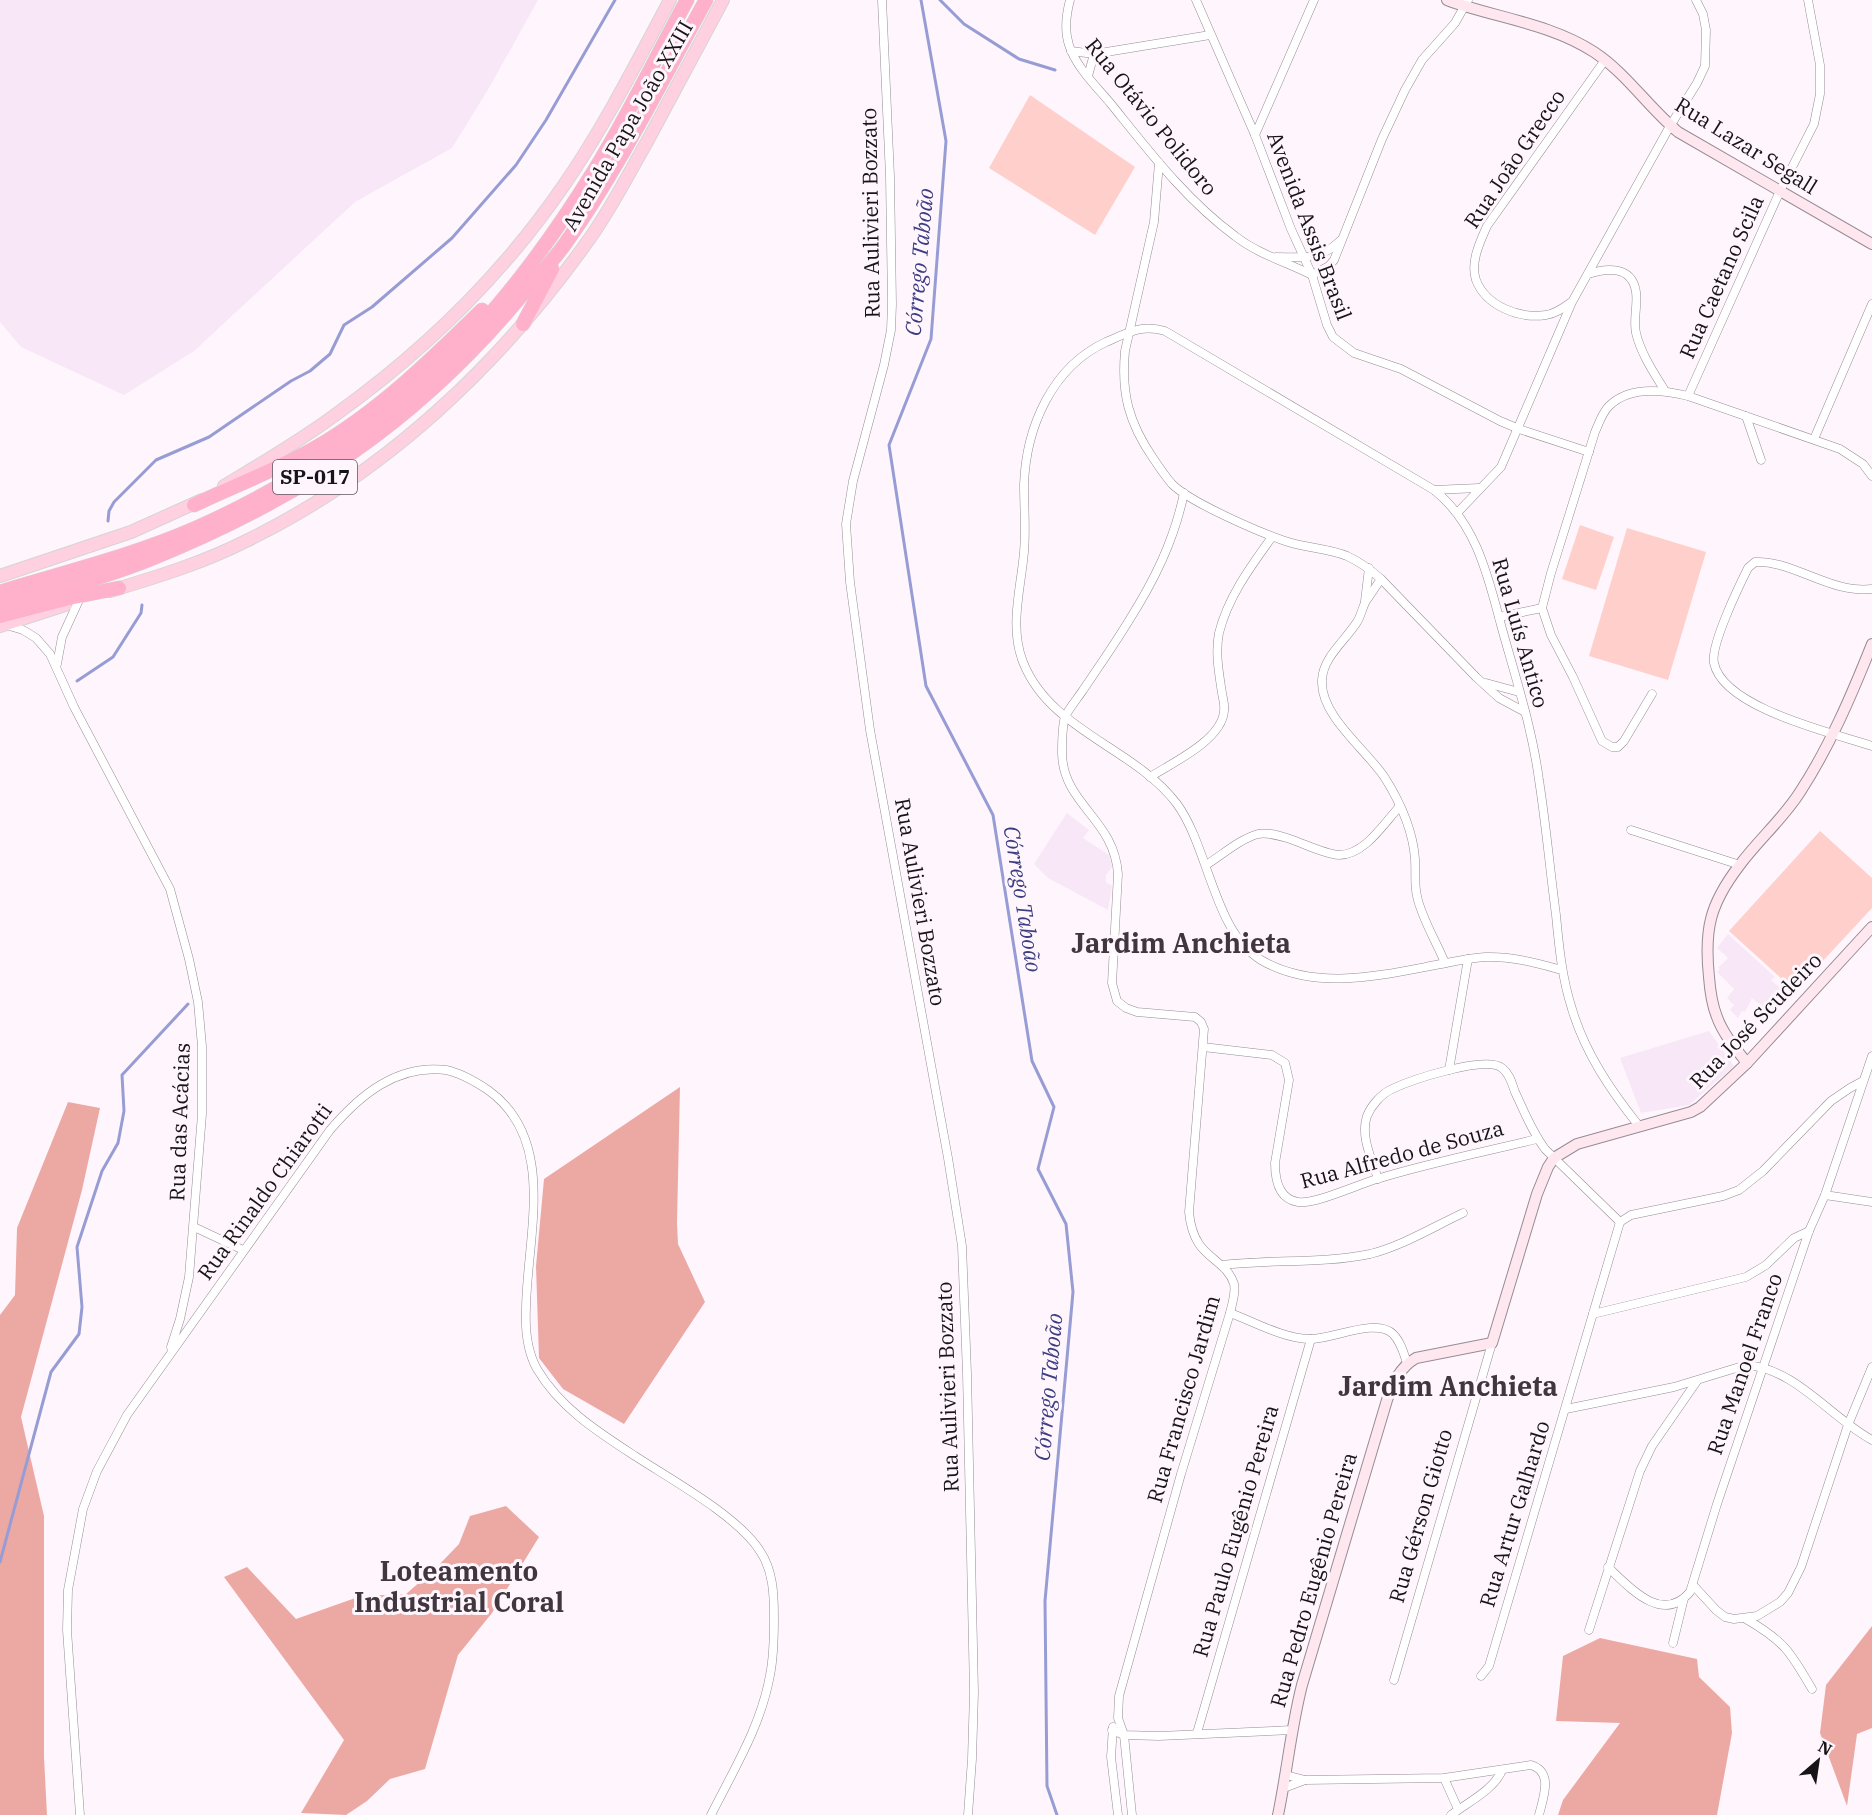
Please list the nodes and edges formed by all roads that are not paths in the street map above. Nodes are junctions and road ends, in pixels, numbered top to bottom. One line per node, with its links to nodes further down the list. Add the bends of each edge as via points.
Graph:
1 (670, 0): 45 (main road, Avenida Papa João XXIII, via 564,186 486,282 418,348 335,415)
2 (687, 0): 27 (highway, Avenida Papa João XXIII / SP-017, via 594,171)
3 (706, 0): 24 (highway, Avenida Papa João XXIII / SP-017, via 626,146)
4 (723, 0): 32 (main road, Avenida Papa João XXIII, via 591,237)
5 (882, 0): 131 (street, Rua Aulivieri Bozzato, via 890,176 891,330 853,480 846,524 870,730 962,1246 974,1660)
6 (1070, 0): 14 (street, Rua Otávio Polidoro, via 1065,29)
7 (1196, 0): 13 (street, Avenida Assis Brasil)
8 (1314, 0): 19 (street)
9 (1447, 0): 12 (street, Rua Lazar Segall)
10 (1696, 0): 18 (street, via 1706,30 1705,66)
11 (1808, 0): 21 (street, Rua Caetano Scila, via 1820,65 1820,94 1814,124)
12 (1467, 3): 16 (street, Rua Lazar Segall, via 1560,35); 22 (street, via 1422,60 1405,90)
13 (1210, 34): 15 (street); 19 (street, Avenida Assis Brasil)
14 (1071, 51): 15 (street); 17 (street, Rua Otávio Polidoro)
15 (1094, 54): 17 (street)
16 (1605, 60): 18 (street, Rua Lazar Segall); 30 (street, Rua João Grecco, via 1487,226 1474,262 1476,279 1484,292 1507,310 1547,315)
17 (1088, 76): 20 (street, Rua Otávio Polidoro)
18 (1671, 126): 21 (street, Rua Lazar Segall); 28 (street)
19 (1255, 135): 26 (street, Avenida Assis Brasil)
20 (1159, 163): 25 (street, Rua Otávio Polidoro, via 1212,218 1237,238); 33 (street, via 1154,222)
21 (1780, 191): 23 (street, Rua Lazar Segall); 35 (street, Rua Caetano Scila)
22 (1343, 238): 26 (street, Rua Otávio Polidoro, via 1330,251); 29 (street, via 1329,266)
23 (1872, 244)
24 (564, 246): 32 (highway); 56 (highway, Avenida Papa João XXIII / SP-017, via 452,372 380,433 330,468 258,510 150,559)
25 (1272, 257): 26 (street, Rua Otávio Polidoro); 29 (street, Rua Otávio Polidoro)
26 (1304, 257): 29 (street, Avenida Assis Brasil)
27 (527, 267): 45 (highway, via 435,356 370,410 317,446); 53 (highway, Avenida Papa João XXIII / SP-017, via 482,324 432,374 352,439 273,490 170,538)
28 (1588, 274): 30 (street); 34 (street, via 1611,269 1633,284 1638,339)
29 (1312, 275): 37 (street, Avenida Assis Brasil, via 1327,325 1342,346 1406,371)
30 (1572, 302): 37 (street)
31 (1872, 304): 38 (street)
32 (523, 324): 51 (main road, Avenida Papa João XXIII, via 432,417 342,485 245,542)
33 (1131, 331): 43 (street, Rua Luís Antico, via 1153,327 1165,331); 44 (street, via 1123,370 1127,405 1144,445); 67 (street, via 1081,357 1061,377 1039,412 1026,464 1026,536 1017,609 1018,646 1022,662 1043,698)
34 (1665, 391): 35 (street); 39 (street, via 1633,394 1611,404 1602,414)
35 (1688, 396): 36 (street)
36 (1746, 416): 38 (street); 40 (street)
37 (1518, 429): 39 (street, Avenida Assis Brasil); 42 (street, via 1501,467)
38 (1814, 439): 41 (street, via 1852,455)
39 (1589, 452): 57 (street)
40 (1761, 460)
41 (1872, 476)
42 (1481, 488): 43 (street); 46 (street)
43 (1434, 490): 46 (street, Rua Luís Antico)
44 (1184, 494): 47 (street); 67 (street, via 1173,537 1158,571)
45 (194, 505): 49 (main road, Avenida Papa João XXIII, via 122,535)
46 (1458, 512): 58 (street, Rua Luís Antico, via 1472,535)
47 (1272, 537): 48 (street, via 1345,555); 70 (street, via 1246,573 1219,634 1224,711 1219,725 1197,748)
48 (1369, 568): 50 (street); 55 (street)
49 (0, 576)
50 (1382, 579): 55 (street); 63 (street)
51 (119, 588): 54 (main road, Avenida Papa João XXIII); 59 (highway, via 69,598)
52 (1872, 589): 68 (street, via 1857,590 1772,563 1755,562 1748,568 1715,645 1713,662 1718,673 1738,694 1790,720)
53 (0, 592)
54 (79, 600): 59 (main road, Avenida Papa João XXIII); 62 (street, via 62,638)
55 (1365, 603): 71 (street, via 1359,619 1326,665 1322,688 1330,712 1371,758)
56 (0, 606)
57 (1542, 608): 58 (street); 65 (street, via 1551,635 1606,745 1618,747 1624,741)
58 (1499, 617): 64 (street, Rua Luís Antico)
59 (2, 622): 62 (street, Rua das Acácias, via 36,639)
60 (1872, 644): 61 (street)
61 (1869, 657): 68 (street)
62 (56, 666): 92 (street, Rua das Acácias, via 170,889 189,959 202,1046 202,1114)
63 (1482, 681): 64 (street); 66 (street, via 1499,698)
64 (1519, 692): 66 (street, Rua Luís Antico)
65 (1653, 693)
66 (1524, 712): 78 (street, Rua Luís Antico, via 1539,778)
67 (1065, 717): 70 (street); 79 (street, Rua Francisco Jardim, via 1062,754 1069,784 1105,831 1117,860 1113,993 1117,1001 1137,1012 1195,1017 1204,1029)
68 (1833, 733): 69 (street); 74 (street, via 1800,793)
69 (1872, 746)
70 (1150, 777): 73 (street, via 1176,804)
71 (1400, 806): 73 (street, via 1350,853 1338,855 1276,834 1260,834); 77 (street, via 1412,841 1421,911)
72 (1631, 830): 74 (street)
73 (1206, 865): 77 (street, via 1239,941 1250,953 1282,970 1341,979 1375,977)
74 (1740, 865): 81 (street, via 1715,905 1707,934 1707,960 1717,1017)
75 (1870, 930): 81 (street, Rua José Scudeiro)
76 (1468, 959): 77 (street); 78 (street, via 1502,957); 82 (street)
77 (1445, 963)
78 (1562, 970): 84 (street, Rua Luís Antico, via 1581,1035 1606,1081)
79 (1203, 1047): 87 (street, Rua Alfredo de Souza, via 1272,1055 1285,1063 1289,1080 1275,1175 1280,1192 1286,1197 1304,1202); 95 (street, Rua Francisco Jardim, via 1190,1224 1199,1244)
80 (1872, 1056): 83 (street, Rua Manoel Franco)
81 (1747, 1063): 84 (street, Rua José Scudeiro, via 1700,1107)
82 (1449, 1070): 85 (street, via 1488,1062 1503,1068); 87 (street, via 1391,1089 1374,1105 1365,1129)
83 (1863, 1081): 88 (street, Rua Manoel Franco); 91 (street, via 1831,1101 1763,1171 1738,1190 1631,1215)
84 (1639, 1126): 86 (street, Rua José Scudeiro, via 1577,1144)
85 (1537, 1139): 86 (street); 87 (street, Rua Alfredo de Souza)
86 (1554, 1158): 91 (street); 99 (street, Rua Gérson Giotto, via 1540,1187)
87 (1378, 1179)
88 (1825, 1195): 89 (street); 93 (street, Rua Manoel Franco)
89 (1872, 1203)
90 (1463, 1213): 95 (street, via 1408,1240 1370,1253)
91 (1620, 1222): 97 (street, Rua Artur Galhardo)
92 (194, 1227): 94 (street); 100 (street, Rua das Acácias, via 185,1298)
93 (1809, 1231): 97 (street, via 1794,1238 1766,1265 1746,1277); 103 (street, Rua Manoel Franco)
94 (243, 1250): 100 (street, Rua Rinaldo Chiarotti); 130 (street, Rua Rinaldo Chiarotti, via 330,1130 349,1108 388,1079 411,1071 453,1071 500,1099 518,1122 530,1151 534,1205 526,1321 536,1366 567,1407 592,1427 726,1516 760,1550 769,1568 774,1598 771,1672 744,1752)
95 (1222, 1265): 96 (street, Rua Francisco Jardim, via 1234,1284)
96 (1230, 1313): 98 (street, via 1288,1335); 117 (street, Rua Francisco Jardim, via 1122,1682)
97 (1593, 1314): 105 (street, Rua Artur Galhardo)
98 (1311, 1339): 101 (street, via 1374,1327 1386,1329 1399,1342); 120 (street, Rua Paulo Eugênio Pereira)
99 (1492, 1343): 101 (street, via 1425,1355); 115 (street, Rua Gérson Giotto)
100 (168, 1356): 129 (street, Rua Rinaldo Chiarotti, via 127,1414 97,1471 83,1509 74,1554 67,1630)
101 (1407, 1363): 119 (street, Rua Pedro Eugênio Pereira, via 1387,1400)
102 (1872, 1367): 106 (street)
103 (1764, 1368): 104 (street, via 1746,1365); 106 (street, via 1788,1379); 109 (street, Rua Manoel Franco)
104 (1697, 1381): 105 (street); 108 (street, via 1644,1463)
105 (1566, 1409): 114 (street, Rua Artur Galhardo, via 1489,1666)
106 (1848, 1425): 107 (street); 111 (street, via 1795,1581 1780,1602)
107 (1872, 1440)
108 (1608, 1567): 110 (street, via 1648,1600 1664,1605); 112 (street)
109 (1693, 1585): 110 (street, Rua Manoel Franco); 111 (street, via 1725,1617)
110 (1684, 1598): 113 (street)
111 (1746, 1618): 116 (street, via 1789,1650)
112 (1589, 1630)
113 (1672, 1644)
114 (1481, 1676)
115 (1394, 1680)
116 (1812, 1689)
117 (1118, 1718): 118 (street, Rua Francisco Jardim); 121 (street, Rua Francisco Jardim)
118 (1112, 1730): 121 (street); 132 (street)
119 (1292, 1730): 120 (street); 123 (street, Rua Pedro Eugênio Pereira)
120 (1197, 1733): 121 (street)
121 (1124, 1735): 133 (street, Rua Francisco Jardim)
122 (1502, 1770): 124 (street); 127 (street, via 1492,1784); 135 (street, via 1531,1766 1542,1771 1546,1787)
123 (1286, 1774): 125 (street); 126 (street, Rua Pedro Eugênio Pereira)
124 (1444, 1778): 125 (street); 127 (street)
125 (1305, 1780): 126 (street)
126 (1284, 1788): 128 (street, Rua Pedro Eugênio Pereira)
127 (1458, 1809): 134 (street)
128 (1275, 1814)
129 (80, 1815)
130 (711, 1815)
131 (968, 1815)
132 (1118, 1815)
133 (1132, 1815)
134 (1451, 1815)
135 (1539, 1815)

